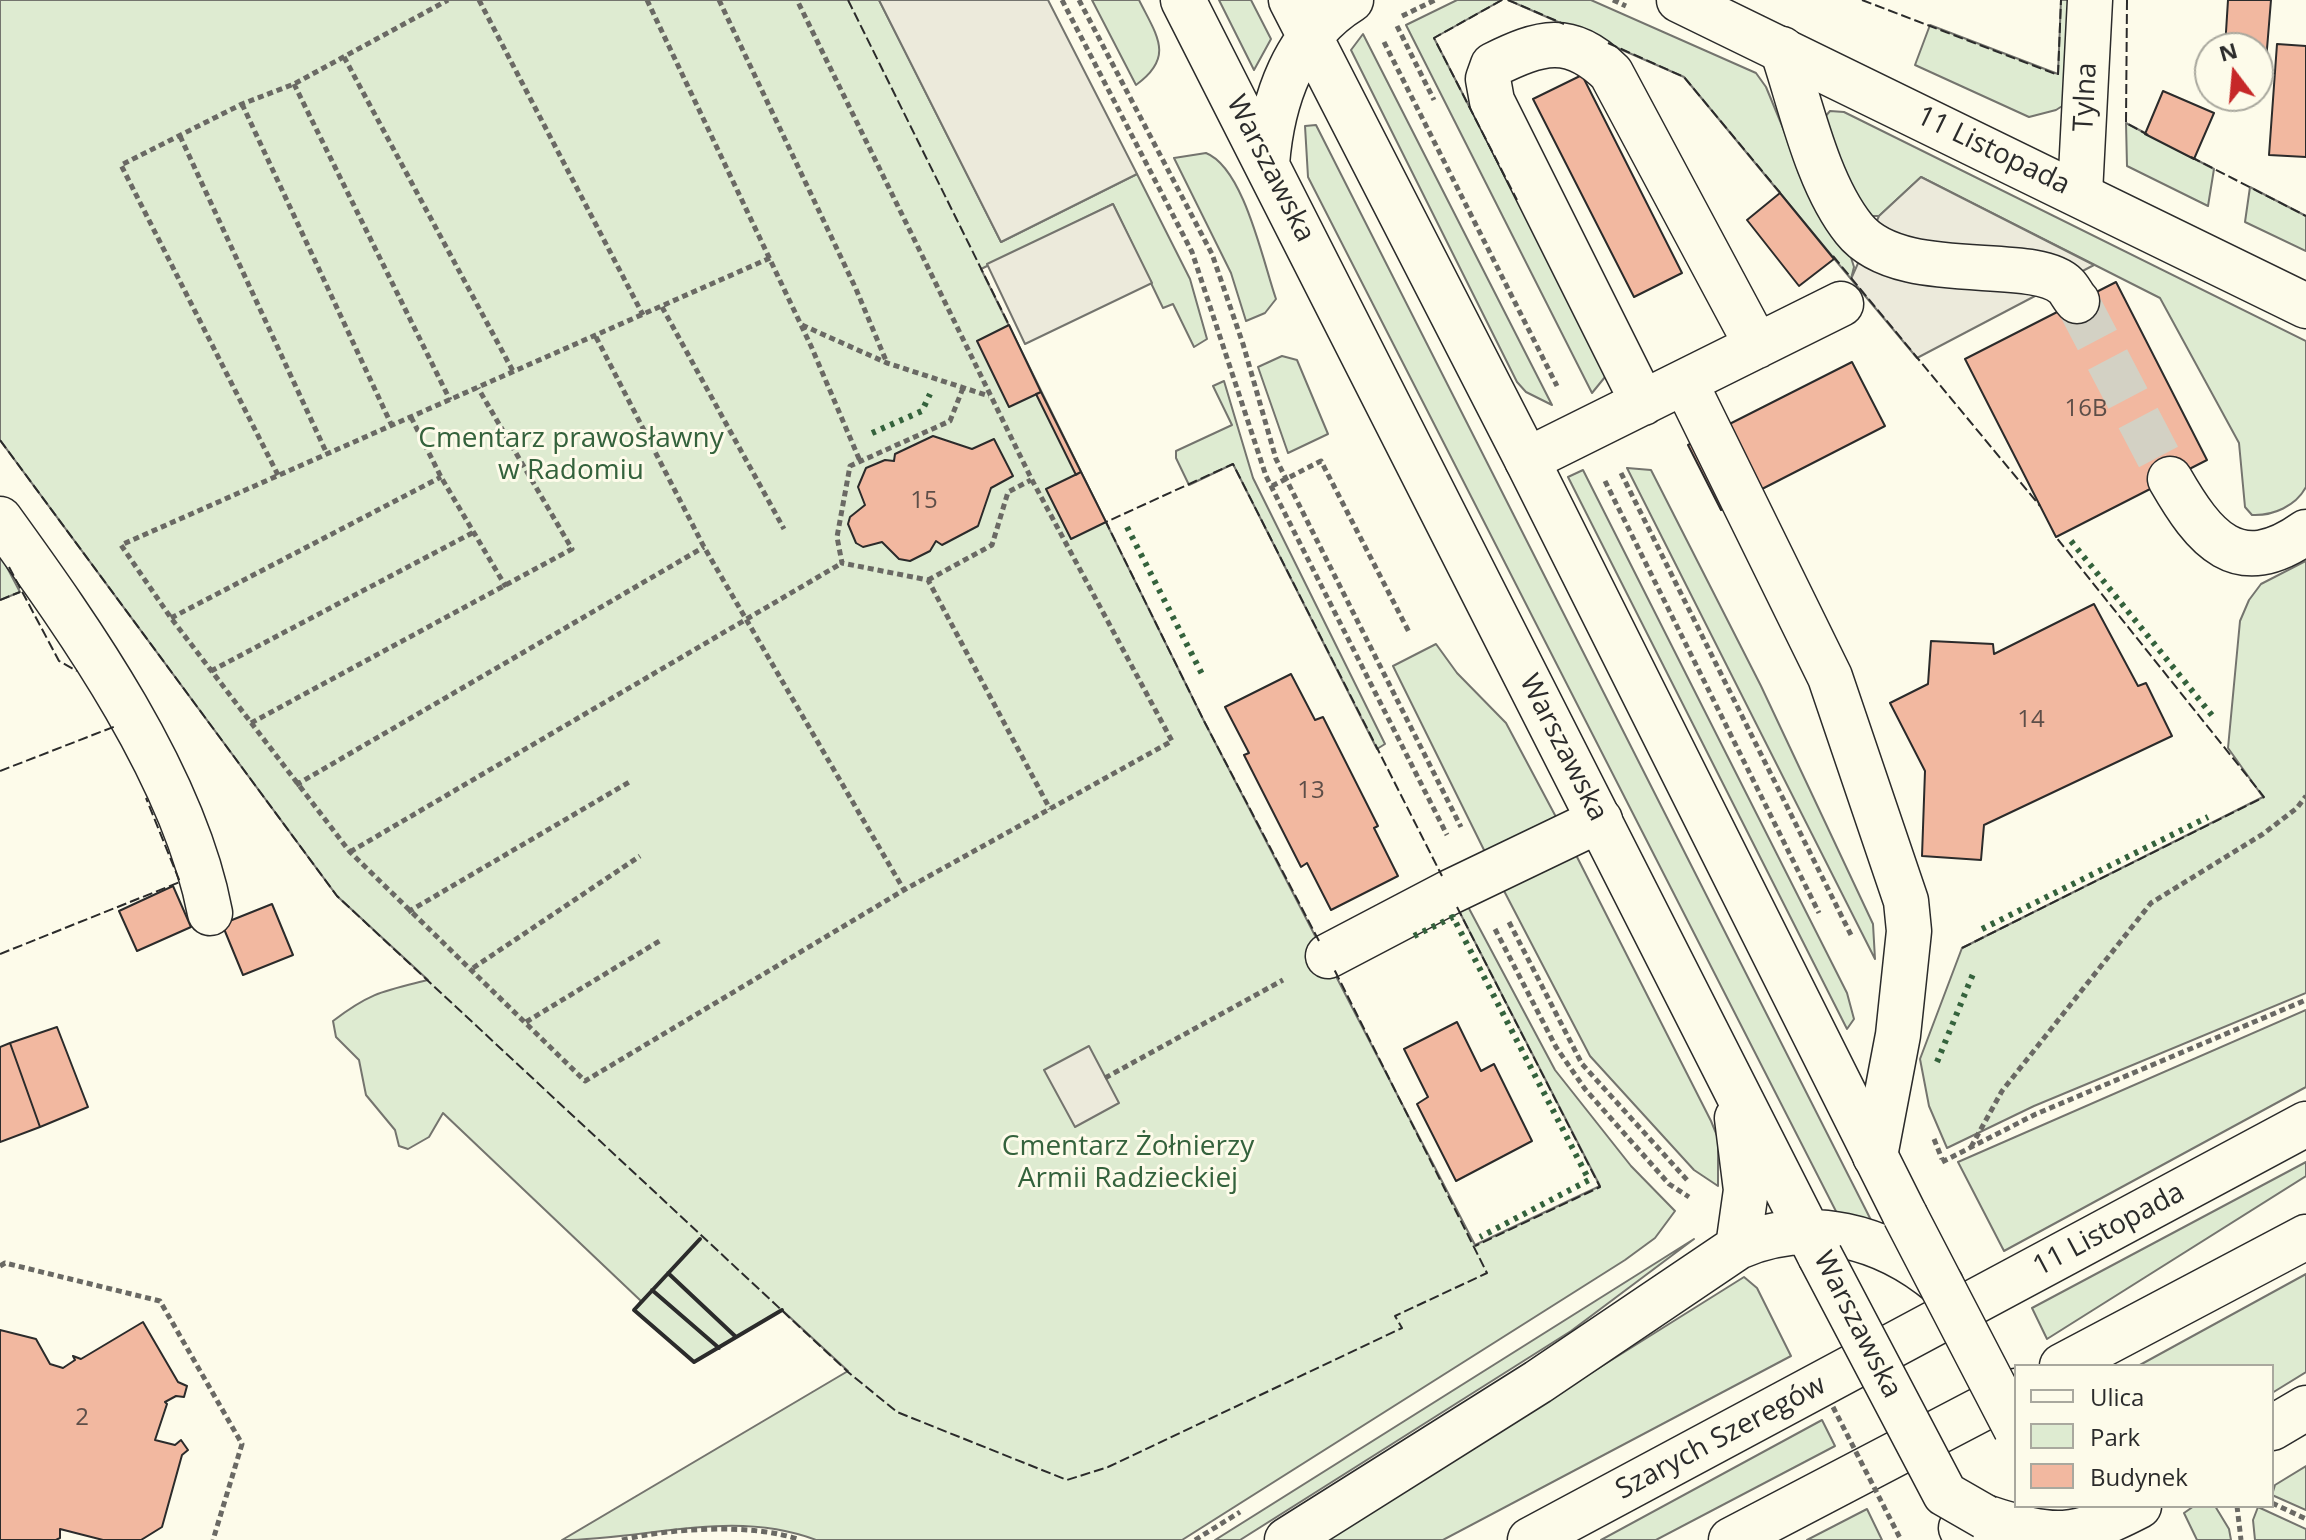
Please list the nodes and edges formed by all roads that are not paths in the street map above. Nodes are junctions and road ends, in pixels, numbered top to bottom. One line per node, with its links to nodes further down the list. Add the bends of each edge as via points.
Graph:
1 (1183, 0): 7 (main road, Warszawska)
2 (1351, 0): 5 (main road)
3 (1679, 0): 6 (main road, 11 Listopada)
4 (2090, 0): 8 (main road, Tylna)
5 (1300, 18): 7 (main road, via 1277,101); 15 (main road)
6 (1782, 49): 8 (main road, 11 Listopada); 9 (main road, via 1830,190 1863,238 1912,260 2044,275 2065,285)
7 (1267, 164): 19 (main road, Warszawska)
8 (2080, 193): 11 (main road, 11 Listopada)
9 (2077, 301)
10 (1841, 304): 12 (main road)
11 (2306, 306)
12 (1757, 346): 13 (main road); 14 (main road, via 1611,73 1591,53 1558,43 1526,49 1493,65 1488,79 1492,101)
13 (1685, 382): 14 (main road); 24 (main road, via 1830,677 1906,901 1909,931 1898,1035)
14 (1643, 403): 15 (main road)
15 (1527, 460): 24 (main road)
16 (2170, 479): 18 (main road, via 2194,522 2223,548 2255,555)
17 (0, 519): 20 (main road, via 110,683 146,747 203,879)
18 (2306, 532)
19 (1600, 820): 21 (main road); 22 (main road, Warszawska)
20 (210, 913)
21 (1328, 956)
22 (1727, 1072): 26 (main road, Warszawska); 27 (main road, via 1744,1153 1746,1190)
23 (2306, 1124): 29 (main road, 11 Listopada)
24 (1875, 1156): 28 (main road, bridge)
25 (2306, 1237): 30 (main road)
26 (1828, 1242): 27 (main road, via 1760,1237); 28 (main road, via 1911,1259); 36 (main road, Warszawska, bridge)
27 (1738, 1247): 38 (main road, via 1538,1382)
28 (1941, 1284): 33 (main road, bridge)
29 (1912, 1336): 39 (main road, Szarych Szeregów)
30 (2066, 1364)
31 (2014, 1392): 40 (main road)
32 (2306, 1408): 34 (main road)
33 (2014, 1425)
34 (2274, 1427)
35 (2132, 1508): 37 (main road)
36 (1964, 1520): 37 (main road, via 2048,1536)
37 (2066, 1527)
38 (1287, 1540)
39 (1530, 1540)
40 (1731, 1540)

